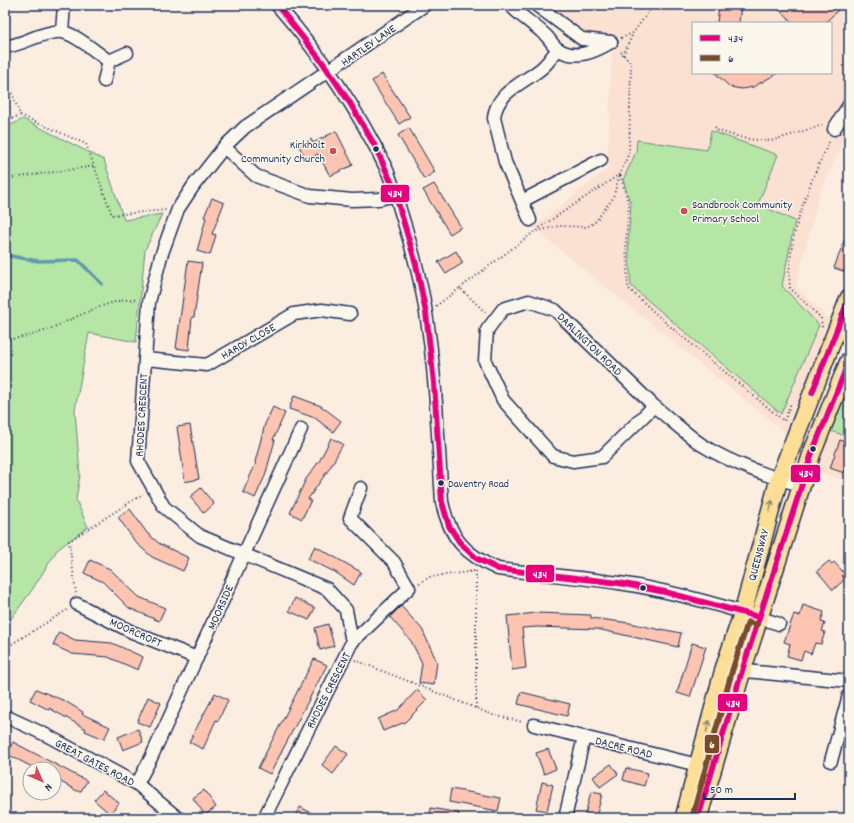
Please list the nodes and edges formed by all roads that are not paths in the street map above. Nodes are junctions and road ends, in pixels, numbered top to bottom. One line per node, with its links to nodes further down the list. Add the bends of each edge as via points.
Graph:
1 (64, 5): 6 (street)
2 (278, 5): 11 (street, via 306,37)
3 (425, 5): 11 (street, HARTLEY LANE)
4 (510, 5): 8 (street, via 544,33)
5 (536, 5): 8 (street, via 582,39 611,42 587,54 567,53)
6 (62, 32): 7 (street); 10 (street, via 79,40)
7 (5, 47)
8 (558, 49): 18 (street, via 543,67 503,96 494,111 505,162)
9 (128, 53): 10 (street)
10 (109, 61): 12 (street)
11 (330, 71): 15 (street, RHODES CRESCENT, via 245,127); 17 (street, via 386,169)
12 (104, 81)
13 (849, 105): 14 (street)
14 (834, 129)
15 (224, 147): 17 (street, via 256,176 310,196 352,200); 22 (street, RHODES CRESCENT, via 194,184 178,209 161,256 149,302)
16 (601, 160): 18 (street)
17 (396, 195): 31 (street, via 417,264 426,313 442,502 445,515 457,539 479,567 619,583)
18 (522, 201): 19 (street)
19 (530, 220)
20 (848, 305): 26 (highway, QUEENSWAY)
21 (350, 314): 22 (street, HARDY CLOSE, via 322,310 294,314 207,365)
22 (145, 359): 29 (street, RHODES CRESCENT, via 138,461 164,507 200,536)
23 (849, 360): 27 (highway, QUEENSWAY)
24 (654, 406): 24 (street, DARLINGTON ROAD, via 555,310 529,301 503,309 487,330 485,361 502,400 553,456 573,461 602,457); 26 (street, DARLINGTON ROAD, via 703,445)
25 (300, 429): 29 (street, MOORSIDE)
26 (779, 480): 27 (street, DARLINGTON ROAD); 31 (highway, QUEENSWAY, one-way to 26)
27 (802, 485): 32 (highway, QUEENSWAY)
28 (361, 488): 34 (street, via 350,518 394,562 409,588)
29 (244, 554): 34 (street, RHODES CRESCENT, via 327,590 346,610); 35 (street, MOORSIDE)
30 (77, 604): 35 (street, MOORCROFT, via 132,632)
31 (743, 612): 32 (street); 36 (highway, QUEENSWAY)
32 (759, 617): 33 (street); 37 (highway, QUEENSWAY)
33 (779, 624)
34 (352, 642): 48 (street, RHODES CRESCENT)
35 (197, 658): 46 (street, MOORSIDE)
36 (724, 668): 37 (street); 44 (highway, QUEENSWAY, one-way to 36)
37 (742, 671): 38 (street); 45 (highway, QUEENSWAY)
38 (849, 681)
39 (849, 694): 43 (street)
40 (5, 716): 46 (street, GREAT GATES ROAD)
41 (534, 725): 42 (street, DACRE ROAD)
42 (584, 737): 44 (street, DACRE ROAD); 49 (street)
43 (831, 762)
44 (697, 764): 45 (street, DACRE ROAD); 50 (highway, QUEENSWAY)
45 (714, 769): 51 (highway, QUEENSWAY)
46 (138, 784): 47 (street, GREAT GATES ROAD)
47 (178, 818)
48 (264, 818)
49 (565, 818)
50 (684, 818)
51 (698, 818)

